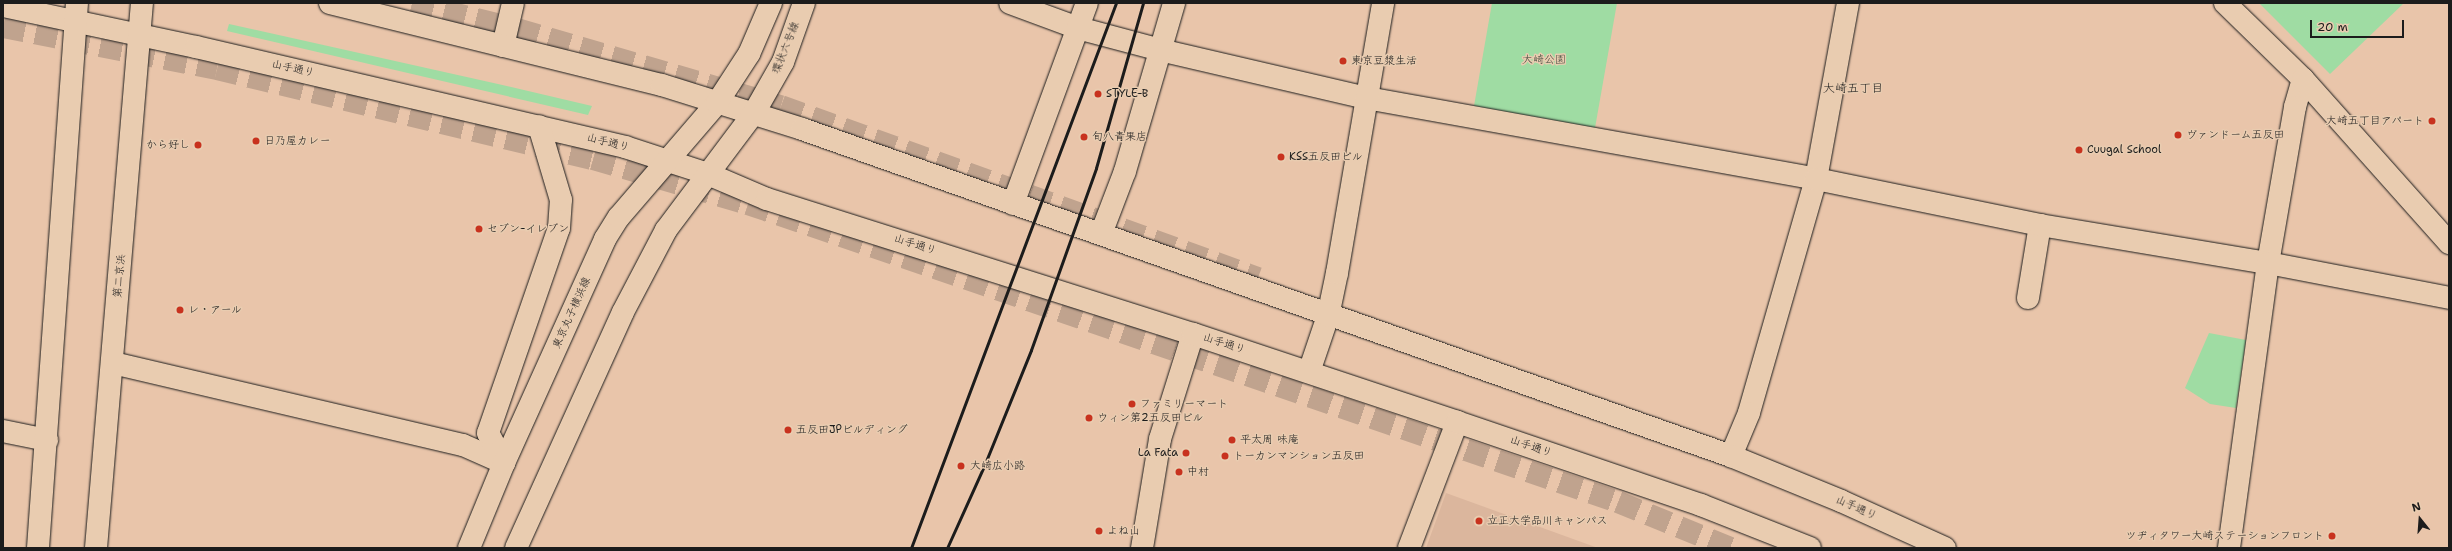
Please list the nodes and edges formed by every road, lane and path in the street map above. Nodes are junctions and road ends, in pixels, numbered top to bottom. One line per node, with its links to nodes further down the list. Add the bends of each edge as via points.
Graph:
1 (142, 3): 15 (main road, 第二京浜)
2 (330, 3): 16 (main road, 山手通り)
3 (513, 3): 16 (main road)
4 (771, 3): 20 (main road, via 749,54)
5 (804, 3): 21 (main road, 環状六号線, via 783,62)
6 (1010, 3): 14 (main road)
7 (1087, 3): 14 (main road)
8 (1174, 3): 17 (main road)
9 (1383, 3): 19 (main road)
10 (1848, 3): 25 (main road)
11 (2225, 3): 18 (main road)
12 (3, 6): 13 (main road, 山手通り)
13 (76, 12): 15 (main road, 山手通り); 39 (main road)
14 (1078, 28): 17 (main road); 26 (main road)
15 (138, 34): 22 (main road, 山手通り); 35 (main road, 第二京浜)
16 (503, 46): 20 (main road, 山手通り, via 662,85)
17 (1160, 50): 19 (main road); 28 (main road, via 1126,171)
18 (2303, 79): 29 (main road); 30 (main road, via 2294,106)
19 (1367, 98): 25 (main road); 33 (main road, via 1338,273)
20 (717, 103): 21 (main road, 山手通り); 23 (main road, 東京丸子横浜線)
21 (754, 113): 24 (main road); 26 (main road, 山手通り)
22 (539, 126): 23 (main road, 山手通り); 41 (main road, via 561,200 560,228 488,433)
23 (667, 160): 24 (main road, 山手通り); 41 (main road, 東京丸子横浜線, via 619,217 605,239)
24 (708, 174): 34 (main road, 山手通り, via 767,199); 46 (main road, via 666,230 623,312)
25 (1816, 180): 27 (main road); 40 (main road, via 1749,413)
26 (1014, 204): 28 (main road, 山手通り)
27 (2040, 225): 30 (main road); 31 (main road)
28 (1101, 234): 33 (main road, 山手通り)
29 (2449, 243)
30 (2268, 263): 32 (main road); 50 (main road)
31 (2028, 298)
32 (2449, 298)
33 (1328, 316): 36 (main road); 40 (main road, 山手通り)
34 (1193, 334): 36 (main road, 山手通り); 47 (main road, via 1160,439)
35 (113, 363): 41 (main road, via 462,445); 44 (main road, 第二京浜)
36 (1309, 372): 37 (main road, 山手通り)
37 (1457, 422): 48 (main road); 49 (main road, 山手通り, via 1701,505)
38 (3, 431): 39 (main road)
39 (47, 440): 43 (main road)
40 (1731, 456): 42 (main road, 山手通り, via 1841,500)
41 (504, 463): 45 (main road, 東京丸子横浜線)
42 (1941, 547)
43 (38, 548)
44 (96, 548)
45 (469, 548)
46 (516, 548)
47 (1142, 548)
48 (1409, 548)
49 (1810, 548)
50 (2229, 548)

